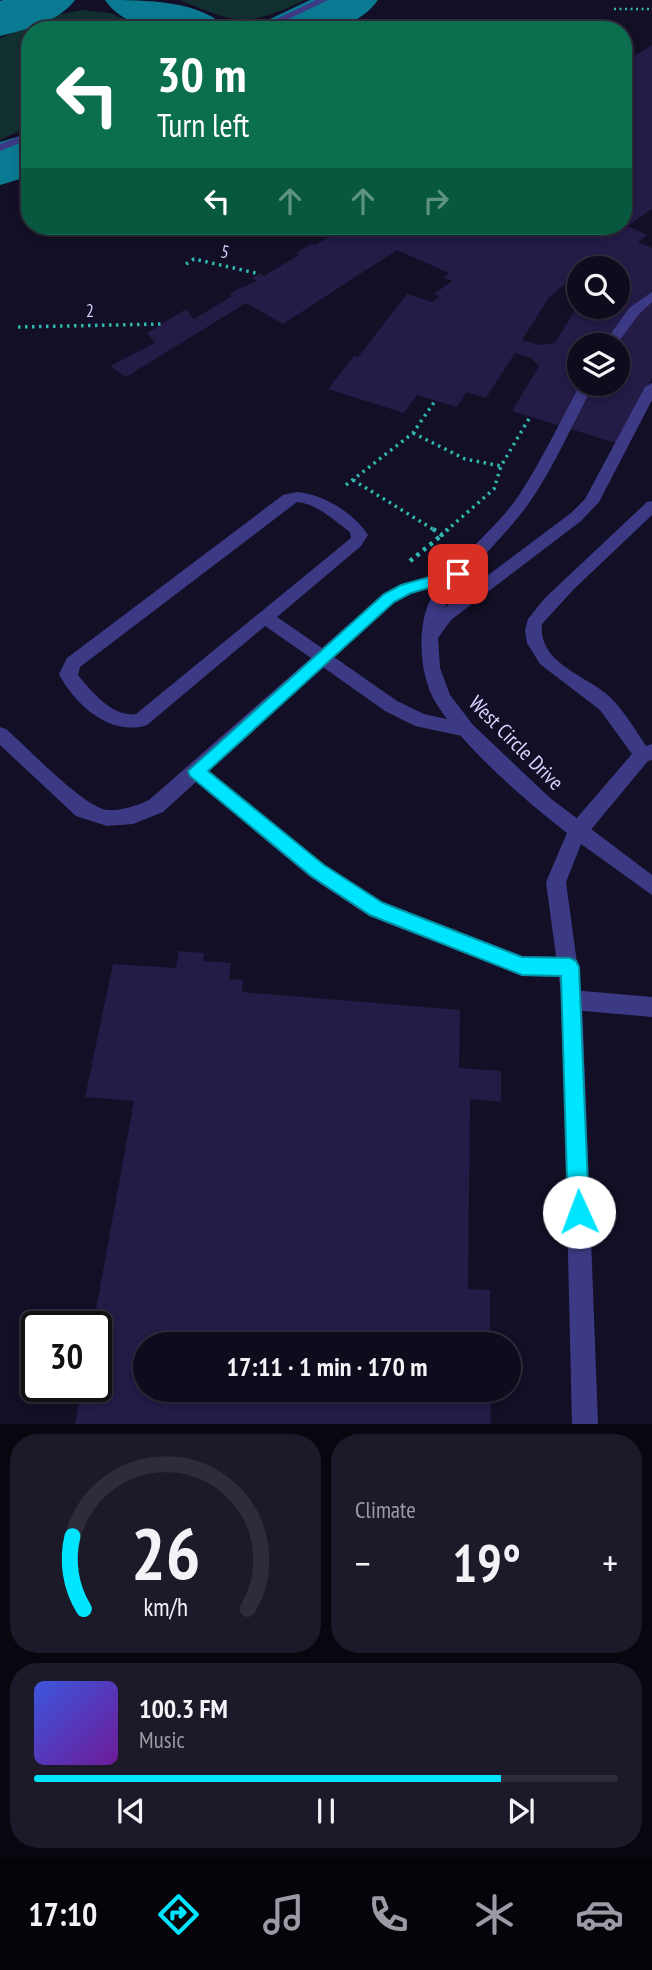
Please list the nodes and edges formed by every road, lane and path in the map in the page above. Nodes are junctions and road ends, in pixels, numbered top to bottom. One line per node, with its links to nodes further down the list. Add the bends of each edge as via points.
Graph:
1 (323, 0): 4 (street)
2 (614, 9): 3 (path)
3 (652, 9)
4 (278, 21)
5 (21, 139): 6 (street)
6 (0, 148)
7 (186, 264): 8 (path, 5, via 194,259)
8 (260, 274)
9 (652, 296): 12 (street, via 634,310)
10 (162, 324): 11 (path, 2)
11 (18, 327)
12 (618, 333)
13 (652, 387): 24 (street, via 591,502 445,616)
14 (581, 396): 22 (street, West Circle Drive, via 525,498)
15 (435, 401): 17 (path)
16 (530, 417): 18 (path)
17 (414, 433): 18 (path, via 465,459); 19 (path)
18 (501, 466): 19 (path, via 494,489 442,535)
19 (353, 480): 20 (path)
20 (346, 485)
21 (652, 506): 28 (street, via 534,621 533,638 542,656 599,698)
22 (458, 574): 24 (street, West Circle Drive, via 436,606); 25 (street, via 389,598)
23 (265, 617): 23 (street, via 360,535 308,497 288,499 73,663 68,674 72,683 113,718 126,723 141,720); 25 (street)
24 (430, 637): 26 (street, West Circle Drive, via 432,668 442,698)
25 (322, 657): 26 (street, via 421,721); 29 (street)
26 (467, 730): 30 (street, West Circle Drive)
27 (0, 734): 29 (street, via 83,810 107,818 133,816 156,806)
28 (647, 753): 30 (street)
29 (196, 771): 32 (street, via 317,871 376,909 522,966)
30 (577, 832): 31 (street, West Circle Drive); 32 (street, via 556,882)
31 (652, 886)
32 (570, 967): 33 (street)
33 (572, 1000): 34 (street); 35 (street)
34 (652, 1007)
35 (585, 1424)

